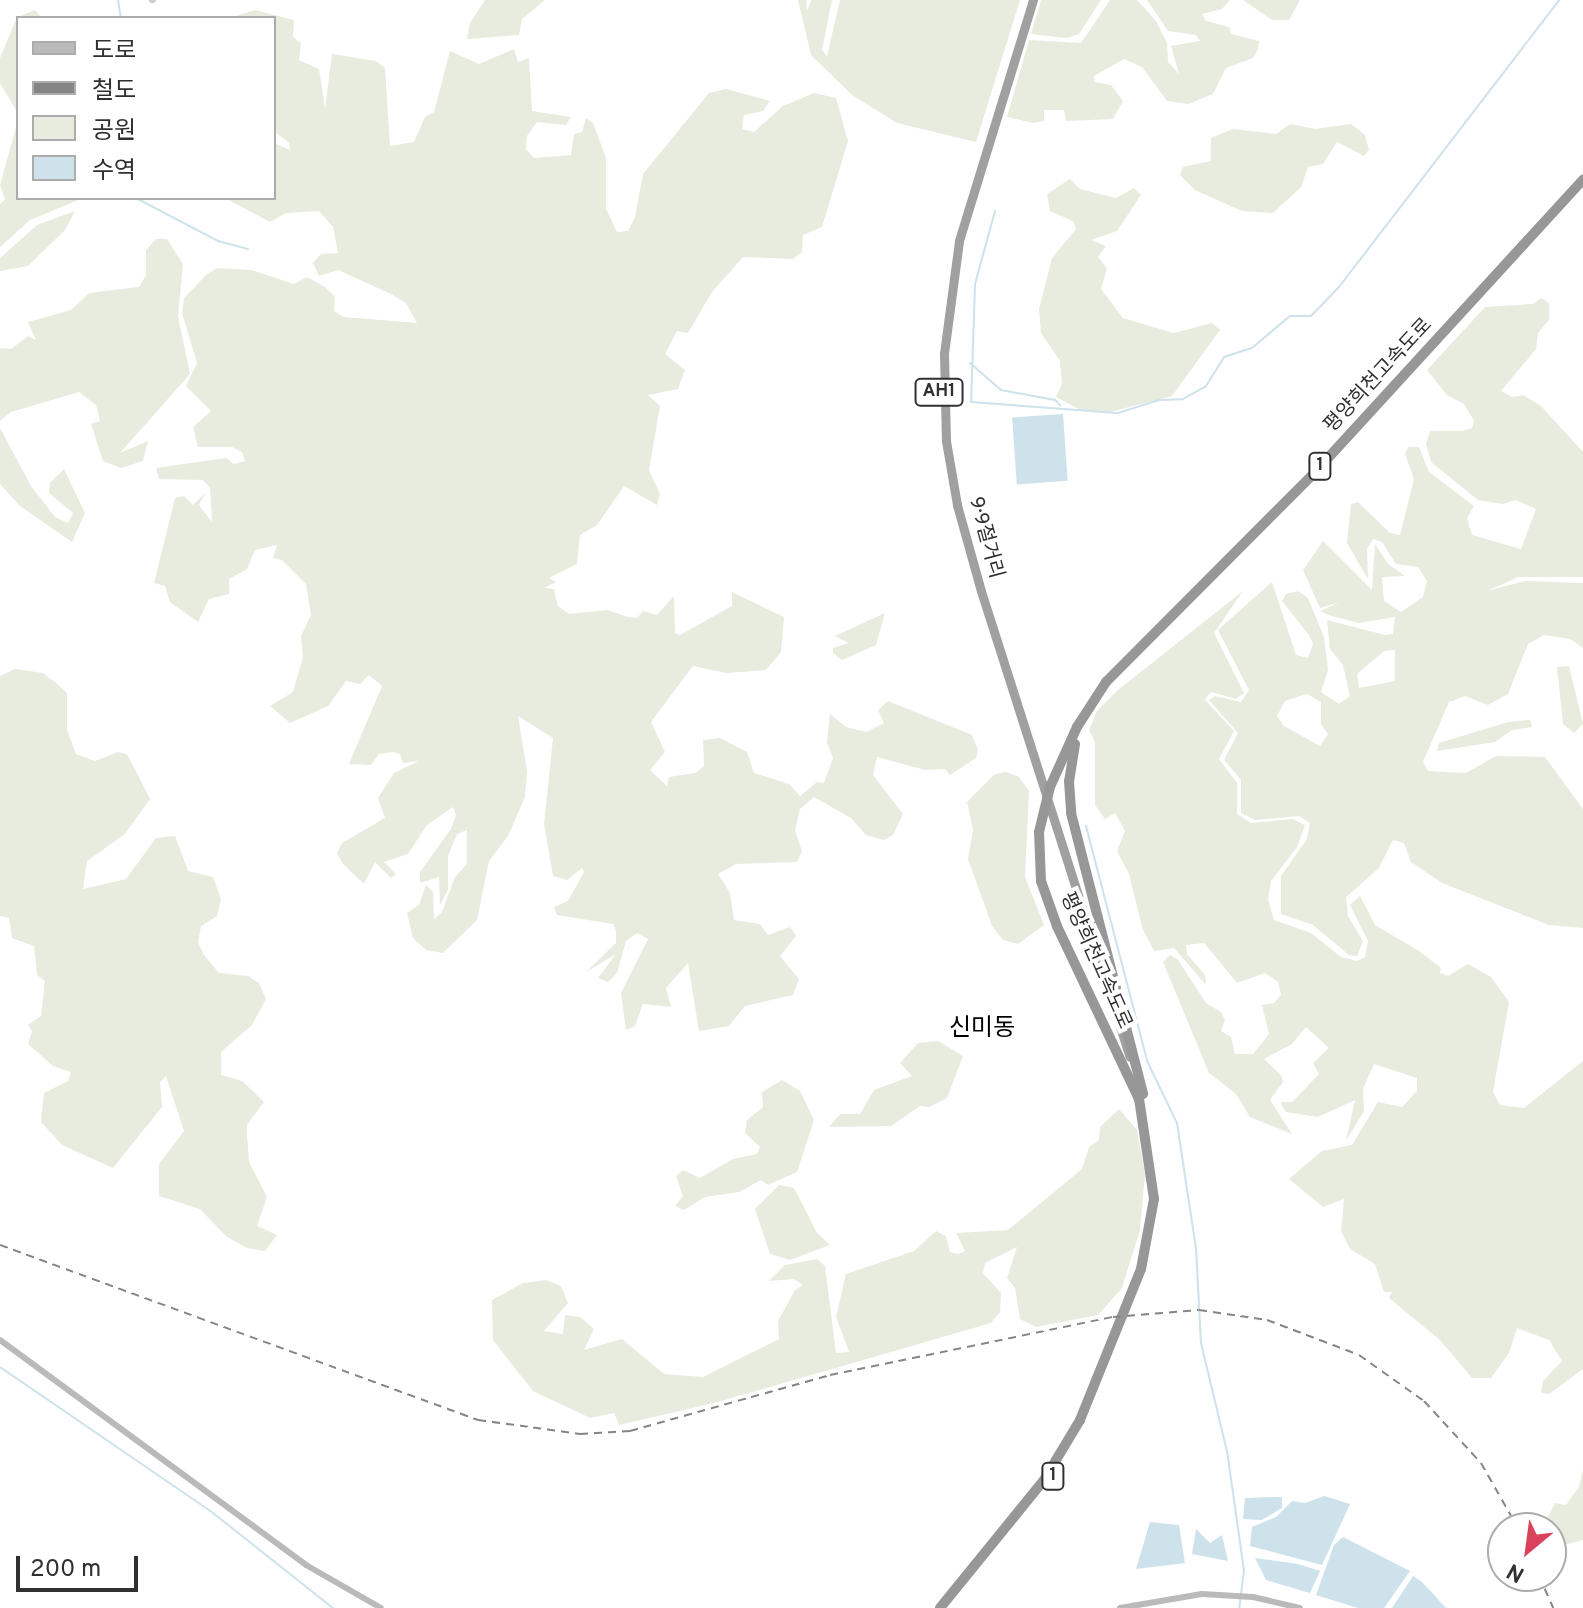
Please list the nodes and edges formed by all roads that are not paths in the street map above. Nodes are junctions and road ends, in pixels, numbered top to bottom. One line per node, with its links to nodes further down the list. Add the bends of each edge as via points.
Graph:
1 (1027, 0): 4 (highway, 9·9절거리 / AH1, via 953,239 938,354 941,441 951,504)
2 (1033, 0): 4 (highway, 9·9절거리 / AH1, via 959,241 944,369 946,441 957,505)
3 (1583, 182): 5 (highway, 평양희천고속도로 / 1, via 1457,326 1120,671 1084,721 1070,764 1071,813); 5 (highway, 평양희천고속도로 / 1, via 1317,470 1106,682 1064,756 1041,823 1041,881)
4 (1036, 778): 5 (highway, 9·9절거리 / AH1)
5 (1133, 1074): 8 (highway, 평양희천고속도로 / 1, via 1149,1140 1154,1199 1146,1253 1127,1309 1062,1453)
6 (0, 1340): 7 (main road, via 306,1565)
7 (381, 1608)
8 (943, 1608)
9 (1120, 1608): 10 (main road, via 1202,1594 1253,1597)
10 (1300, 1608)

